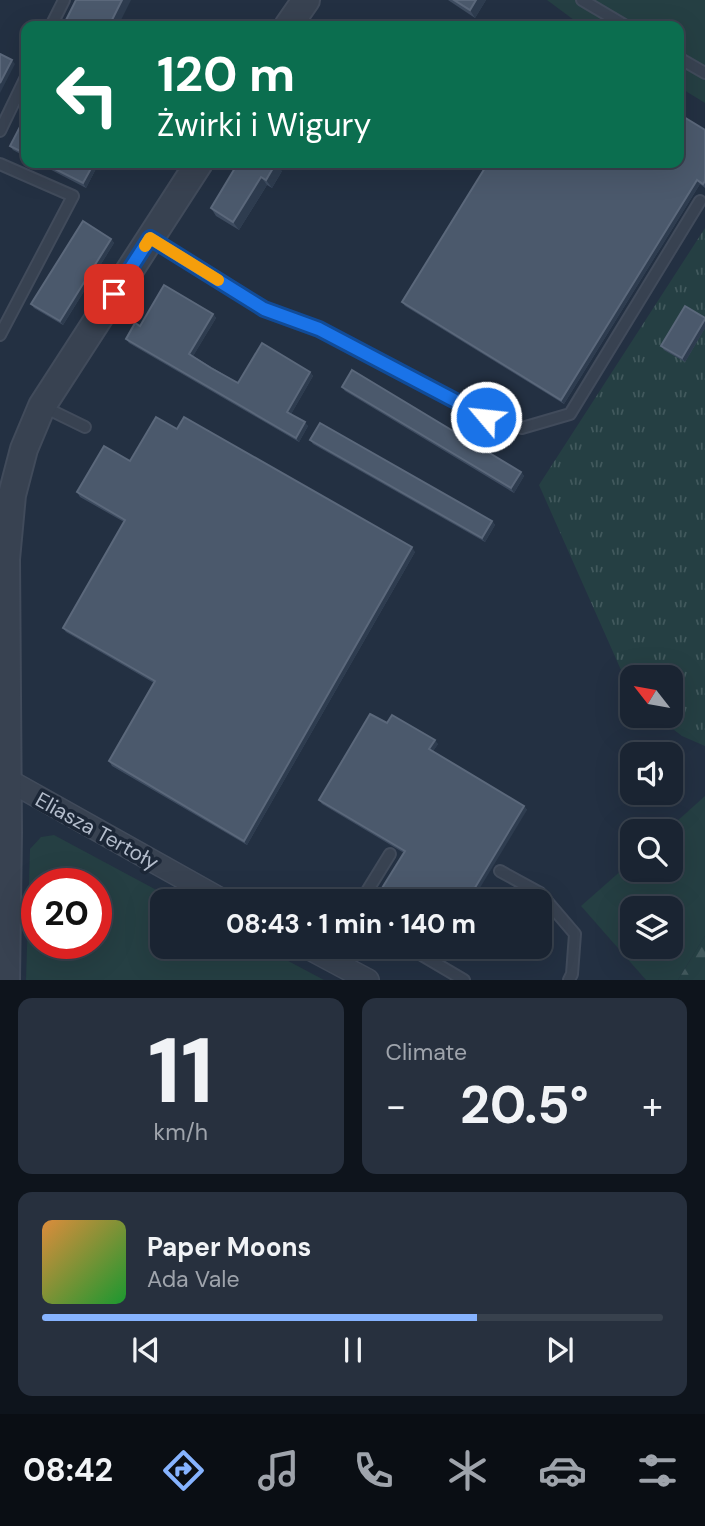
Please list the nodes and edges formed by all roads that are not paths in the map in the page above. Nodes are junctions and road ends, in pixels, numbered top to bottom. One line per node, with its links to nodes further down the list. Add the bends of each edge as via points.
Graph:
1 (64, 0): 4 (lane)
2 (306, 0): 5 (street)
3 (582, 0): 6 (lane)
4 (54, 21)
5 (291, 21)
6 (618, 21)
7 (684, 61): 8 (lane)
8 (705, 73)
9 (21, 87): 10 (lane)
10 (0, 131)
11 (0, 164): 15 (lane, via 73,196)
12 (196, 168): 14 (street)
13 (700, 201): 14 (lane, via 570,414 522,428 486,417 319,329 264,309)
14 (150, 238): 16 (street)
15 (0, 335)
16 (42, 406): 17 (lane); 18 (street, via 12,495 6,559)
17 (85, 427)
18 (4, 725): 19 (street)
19 (8, 780): 22 (street, Eliasza Tertoły); 26 (street)
20 (390, 853): 23 (lane)
21 (500, 871): 29 (lane, via 540,893 575,934)
22 (202, 889)
23 (368, 889)
24 (335, 959): 27 (street)
25 (428, 959): 28 (lane)
26 (6, 980)
27 (368, 980)
28 (464, 980)
29 (569, 980)

